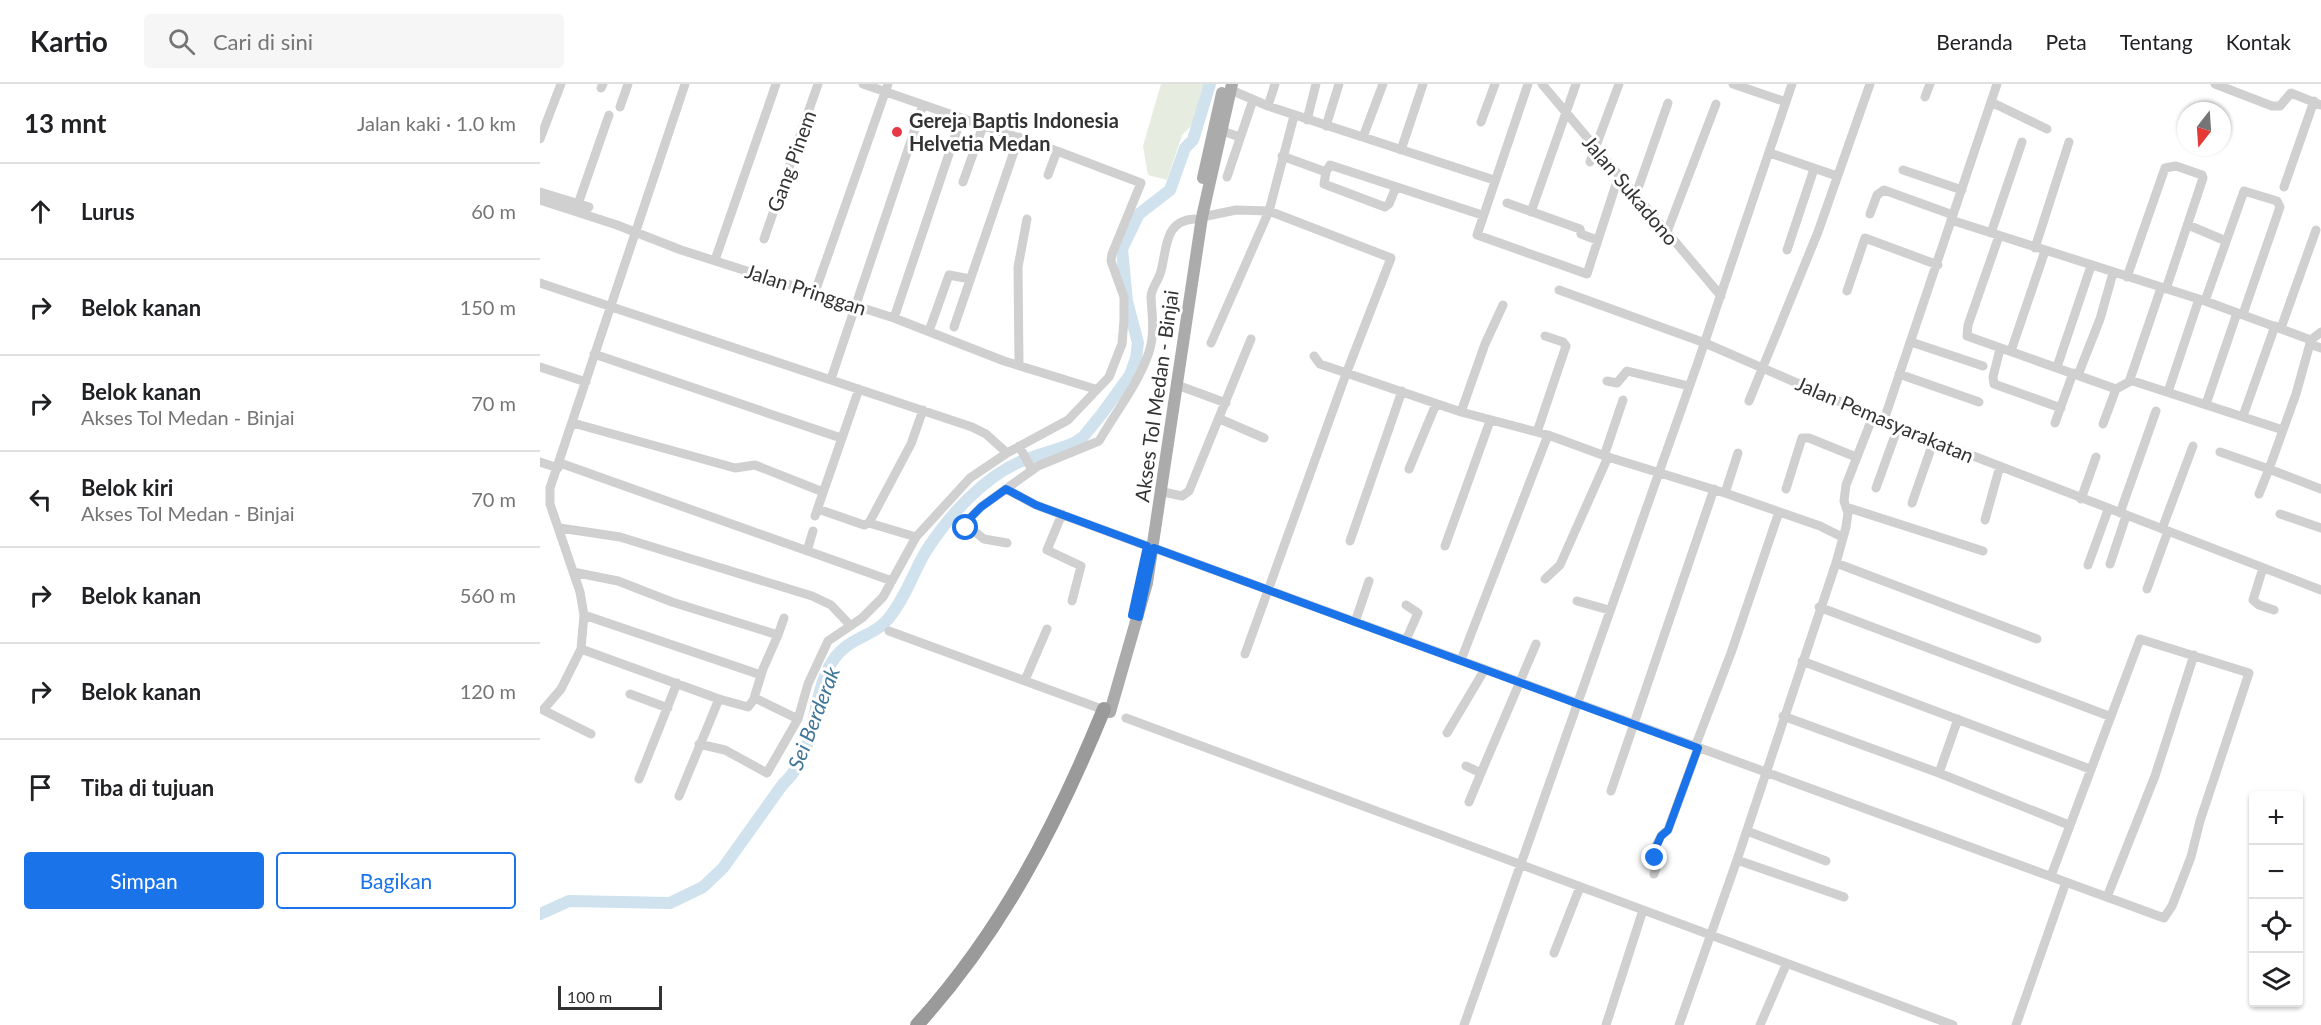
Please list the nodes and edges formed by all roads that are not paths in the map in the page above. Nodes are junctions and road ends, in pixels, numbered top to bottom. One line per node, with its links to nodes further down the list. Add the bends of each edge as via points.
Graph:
1 (561, 84): 49 (street)
2 (628, 84): 35 (street)
3 (685, 84): 85 (street)
4 (776, 84): 94 (street)
5 (818, 84): 88 (street, Gang Pinem)
6 (863, 84): 24 (street)
7 (1275, 84): 34 (street)
8 (1316, 84): 40 (street)
9 (1339, 84): 43 (street)
10 (1383, 84): 48 (street)
11 (1423, 84): 53 (street)
12 (1495, 84): 41 (street)
13 (1528, 84): 65 (street)
14 (1542, 84): 36 (street, Jalan Sukadono)
15 (1576, 84): 36 (street)
16 (1619, 84): 52 (street)
17 (1733, 84): 29 (street)
18 (1792, 84): 29 (street)
19 (1870, 84): 63 (street)
20 (1930, 84): 26 (street)
21 (1997, 84): 30 (street)
22 (2215, 84): 25 (street, via 2276,107)
23 (1229, 86): 27 (street); 44 (main road, Akses Tol Medan - Binjai)
24 (887, 88): 33 (street); 104 (street)
25 (2293, 88): 28 (street)
26 (1925, 97)
27 (1252, 100): 34 (street); 47 (street)
28 (2318, 101): 68 (street)
29 (1786, 102): 55 (street)
30 (1991, 102): 45 (street); 69 (street)
31 (1668, 103): 71 (street)
32 (1716, 104): 86 (street)
33 (923, 105): 39 (street); 107 (street)
34 (1268, 106): 38 (street)
35 (620, 107)
36 (1566, 112): 52 (street, Jalan Sukadono); 77 (street)
37 (609, 115): 74 (street)
38 (1294, 116): 40 (street); 56 (street)
39 (962, 118): 42 (street); 111 (street)
40 (1306, 120): 43 (street)
41 (1481, 122)
42 (983, 126): 46 (street); 66 (street)
43 (1326, 126): 48 (street)
44 (1218, 129): 47 (street); 80 (main road, Akses Tol Medan - Binjai)
45 (2047, 129)
46 (1019, 137): 54 (street); 99 (street)
47 (1240, 137): 64 (street)
48 (1363, 138): 53 (street)
49 (540, 139)
50 (2022, 142): 87 (street)
51 (2069, 142): 91 (street)
52 (1596, 147): 57 (street); 62 (street, Jalan Sukadono)
53 (1401, 150): 65 (street)
54 (1057, 151): 61 (street); 142 (street, via 1140,182 1111,261 1124,297 1122,344 1109,377)
55 (1770, 153): 58 (street); 105 (street)
56 (1282, 156): 60 (street); 76 (street)
57 (1590, 162)
58 (1815, 169): 63 (street); 92 (street)
59 (1903, 170): 69 (street)
60 (1326, 172): 67 (street, via 1330,165); 67 (street, via 1324,184 1385,207)
61 (1048, 175)
62 (1619, 175): 71 (street, Jalan Sukadono); 89 (street)
63 (1837, 176): 130 (street, via 1802,275)
64 (1227, 177)
65 (1494, 180): 79 (street)
66 (963, 182)
67 (1396, 187): 79 (street)
68 (2284, 187)
69 (1962, 190): 81 (street)
70 (540, 192): 74 (street)
71 (1636, 194): 86 (street, Jalan Sukadono)
72 (540, 200): 85 (street, Jalan Pringgan)
73 (1508, 203): 77 (street)
74 (578, 204): 75 (street)
75 (589, 207)
76 (1269, 211): 80 (street, via 1236,210); 120 (street); 132 (street, via 1391,258)
77 (1531, 212): 89 (street, via 1580,229 1581,234)
78 (1870, 214): 81 (street, via 1877,195 1884,190)
79 (1482, 215): 89 (street, via 1477,235 1587,274)
80 (1198, 218): 139 (main road, Akses Tol Medan - Binjai); 170 (main road, Akses Tol Medan - Binjai); 183 (street, via 1180,222 1169,232 1151,297 1150,351 1099,441)
81 (1952, 218): 87 (street); 95 (street)
82 (1027, 219): 127 (street, via 1018,267)
83 (2188, 225): 90 (street); 98 (street, via 2202,175 2176,166 2165,168); 101 (street)
84 (2316, 230): 113 (street)
85 (636, 232): 94 (street, Jalan Pringgan); 109 (street)
86 (1667, 232): 105 (street, Jalan Sukadono)
87 (1995, 234): 91 (street); 123 (street, via 1966,333 1972,340)
88 (764, 239)
89 (1598, 240)
90 (2226, 242): 106 (street); 110 (street, via 2244,190 2277,201 2280,207)
91 (2035, 248): 93 (street)
92 (1787, 250)
93 (2045, 251): 96 (street); 124 (street)
94 (715, 260): 104 (street, Jalan Pringgan)
95 (1938, 265): 103 (street, via 1865,238); 118 (street)
96 (2091, 266): 97 (street); 131 (street)
97 (2113, 273): 98 (street); 134 (street, via 2100,319)
98 (2127, 277): 101 (street)
99 (970, 279): 112 (street); 114 (street, via 949,275)
100 (540, 283): 109 (street)
101 (2164, 289): 106 (street); 136 (street)
102 (1559, 290): 121 (street, Jalan Pemasyarakatan)
103 (1847, 291)
104 (815, 292): 107 (street, Jalan Pringgan)
105 (1721, 296): 121 (street)
106 (2202, 300): 110 (street); 145 (street)
107 (855, 305): 111 (street, Jalan Pringgan); 135 (street)
108 (1503, 305): 155 (street)
109 (611, 307): 125 (street); 135 (street)
110 (2240, 313): 113 (street); 151 (street)
111 (894, 318): 114 (street, Jalan Pringgan)
112 (954, 327)
113 (2278, 327): 119 (street); 157 (street)
114 (928, 331): 127 (street, Jalan Pringgan)
115 (2321, 332): 119 (street)
116 (1545, 336): 166 (street, via 1566,346)
117 (1251, 339): 148 (street)
118 (1911, 342): 128 (street); 133 (street)
119 (2310, 342): 122 (street); 165 (street)
120 (1211, 343)
121 (1705, 343): 130 (street, Jalan Pemasyarakatan); 140 (street)
122 (2321, 348)
123 (2000, 349): 124 (street); 152 (street, via 1994,384)
124 (2011, 351): 131 (street)
125 (594, 354): 138 (street); 168 (street)
126 (1314, 356): 132 (street, via 1320,363)
127 (1019, 365): 142 (street, Jalan Pringgan)
128 (1983, 366)
129 (540, 367): 138 (street)
130 (1762, 367): 147 (street); 156 (street, Jalan Pemasyarakatan)
131 (2057, 367): 134 (street)
132 (1347, 372): 144 (street); 227 (street)
133 (1899, 374): 149 (street); 159 (street)
134 (2075, 374): 143 (street); 152 (street)
135 (831, 380): 141 (street)
136 (2130, 380): 143 (street); 145 (street)
137 (1606, 381): 140 (street, via 1617,383 1626,371)
138 (586, 382): 161 (street)
139 (1177, 384): 148 (street); 170 (main road, Akses Tol Medan - Binjai)
140 (1689, 386): 186 (street)
141 (859, 389): 153 (street); 168 (street)
142 (1095, 389): 173 (street, via 1068,420)
143 (2116, 389): 163 (street)
144 (1402, 392): 150 (street); 212 (street)
145 (2168, 392): 151 (street)
146 (1623, 400): 177 (street)
147 (1749, 401)
148 (1226, 402): 158 (street)
149 (1979, 402)
150 (1436, 404): 155 (street); 184 (street)
151 (2206, 404): 157 (street)
152 (2061, 408): 162 (street)
153 (923, 410): 175 (street, via 981,431); 205 (street, via 911,444)
154 (2156, 411): 202 (street)
155 (1461, 412): 160 (street)
156 (1873, 416): 159 (street, Jalan Pemasyarakatan); 178 (street)
157 (2244, 416): 165 (street)
158 (1220, 419): 169 (street); 193 (street, via 1187,494)
159 (1884, 420): 164 (street, Jalan Pemasyarakatan)
160 (1490, 421): 166 (street); 214 (street)
161 (573, 423): 181 (street); 192 (street, via 735,468 755,465)
162 (2055, 423)
163 (2103, 424)
164 (1898, 427): 171 (street, Jalan Pemasyarakatan); 187 (street)
165 (2283, 430): 185 (street)
166 (1537, 432): 167 (street)
167 (1548, 435): 177 (street); 249 (street)
168 (841, 438): 192 (street)
169 (1264, 438)
170 (1166, 439): 193 (main road, Akses Tol Medan - Binjai); 215 (main road, Akses Tol Medan - Binjai)
171 (1934, 440): 182 (street, Jalan Pemasyarakatan); 197 (street)
172 (2193, 446): 208 (street)
173 (1020, 448): 175 (street); 183 (street)
174 (2220, 452): 185 (street)
175 (1007, 453): 210 (street, via 970,478)
176 (1738, 453): 194 (street)
177 (1606, 457): 186 (street); 224 (street, via 1560,565)
178 (1856, 457): 190 (street, via 1802,438); 198 (street, via 1844,494)
179 (2096, 457): 196 (street)
180 (540, 462): 181 (street)
181 (559, 465): 206 (street, via 549,498); 216 (street)
182 (2000, 466): 196 (street, Jalan Pemasyarakatan); 204 (street)
183 (1031, 468): 188 (street)
184 (1409, 469)
185 (2269, 470): 191 (street); 195 (street)
186 (1659, 472): 189 (street); 234 (street)
187 (1876, 488)
188 (1006, 489): 201 (street); 213 (street, via 965,524 984,538)
189 (1714, 489): 194 (street); 268 (street)
190 (1786, 489)
191 (2321, 489)
192 (823, 492): 205 (street, via 817,513)
193 (1163, 492): 215 (main road, Akses Tol Medan - Binjai)
194 (1725, 493): 200 (street)
195 (2259, 494)
196 (2080, 499): 199 (street, Jalan Pemasyarakatan)
197 (1912, 503)
198 (1846, 507): 211 (street); 217 (street)
199 (2108, 510): 202 (street, Jalan Pemasyarakatan); 220 (street)
200 (1779, 512): 211 (street); 272 (street)
201 (1062, 514): 215 (street); 230 (street, via 1047,550 1081,566)
202 (2123, 514): 208 (street, Jalan Pemasyarakatan); 219 (street)
203 (2280, 514): 207 (street)
204 (1985, 520)
205 (869, 524): 210 (street)
206 (560, 528): 222 (street); 239 (street, via 620,537 812,596 831,605)
207 (2321, 528)
208 (2165, 530): 221 (street, Jalan Pemasyarakatan); 228 (street)
209 (813, 531): 216 (street)
210 (916, 537): 225 (street)
211 (1842, 537): 218 (street)
212 (1350, 541)
213 (1007, 543)
214 (1444, 546)
215 (1150, 547): 227 (street); 261 (main road, Akses Tol Medan - Binjai, via 1136,616)
216 (807, 551): 225 (street)
217 (1983, 551)
218 (1836, 563): 233 (street); 243 (street)
219 (2110, 564)
220 (2088, 565)
221 (2263, 568): 229 (street, Jalan Pemasyarakatan); 235 (street, via 2253,600)
222 (573, 572): 236 (street); 242 (street, via 618,581)
223 (2321, 577): 229 (street)
224 (1545, 579)
225 (892, 581): 239 (street, via 872,608)
226 (1369, 581): 238 (street)
227 (1269, 590): 238 (street); 247 (street)
228 (2147, 590)
229 (2319, 590)
230 (1072, 601)
231 (1577, 601): 234 (street)
232 (1406, 606): 244 (street, via 1418,613)
233 (1819, 607): 250 (street); 264 (street)
234 (1609, 610): 259 (street)
235 (2274, 610)
236 (584, 615): 246 (street); 252 (street)
237 (784, 618): 242 (street)
238 (1355, 622): 244 (street)
239 (849, 624): 266 (street, via 828,640)
240 (1047, 629): 253 (street)
241 (889, 631): 253 (street)
242 (778, 635): 252 (street)
243 (2037, 639)
244 (1406, 640): 249 (street)
245 (1536, 644): 255 (street)
246 (581, 649): 254 (street); 262 (street, via 561,689)
247 (1245, 654)
248 (2194, 655): 264 (street, via 2140,639); 292 (street, via 2155,776); 292 (street, via 2250,673 2187,868 2164,918)
249 (1461, 660): 251 (street)
250 (1802, 661): 263 (street); 267 (street)
251 (1485, 669): 255 (street); 269 (street)
252 (761, 675): 257 (street)
253 (1025, 680): 261 (street)
254 (677, 683): 258 (street); 260 (street)
255 (1519, 683): 259 (street); 276 (street)
256 (630, 694): 260 (street)
257 (754, 698): 258 (street, via 748,707); 266 (street)
258 (719, 699): 271 (street)
259 (1577, 704): 268 (street); 286 (street)
260 (668, 708): 278 (street)
261 (1107, 711): 297 (highway, via 1019,888 961,971); 298 (highway, via 1072,804 1017,906 968,976)
262 (542, 712): 270 (street)
263 (1783, 716): 275 (street); 277 (street)
264 (2109, 716): 274 (street)
265 (1126, 718): 286 (street)
266 (798, 719): 271 (street, via 768,773 725,750)
267 (1958, 719): 274 (street); 277 (street)
268 (1633, 724): 272 (street); 279 (street)
269 (1447, 733)
270 (591, 735)
271 (699, 744): 280 (street)
272 (1696, 747): 275 (street); 287 (street, via 1668,830 1653,854 1659,860)
273 (1466, 766): 276 (street)
274 (2090, 769): 282 (street)
275 (1765, 772): 283 (street); 288 (street)
276 (1481, 773): 281 (street)
277 (1939, 773): 282 (street)
278 (639, 779)
279 (1611, 790)
280 (679, 796)
281 (1469, 802)
282 (2069, 825): 288 (street)
283 (1747, 831): 284 (street); 285 (street)
284 (1737, 860): 291 (street); 294 (street)
285 (1826, 861)
286 (1520, 866): 290 (street); 299 (street)
287 (1654, 874)
288 (2051, 876): 289 (street)
289 (2066, 882): 292 (street); 304 (street)
290 (1580, 887): 293 (street); 295 (street)
291 (1844, 897)
292 (2107, 897)
293 (1643, 910): 294 (street); 300 (street)
294 (1710, 935): 296 (street); 301 (street)
295 (1554, 954)
296 (1786, 964): 302 (street); 303 (street)
297 (917, 1025)
298 (926, 1025)
299 (1464, 1025)
300 (1606, 1025)
301 (1679, 1025)
302 (1760, 1025)
303 (1953, 1025)
304 (2016, 1025)

